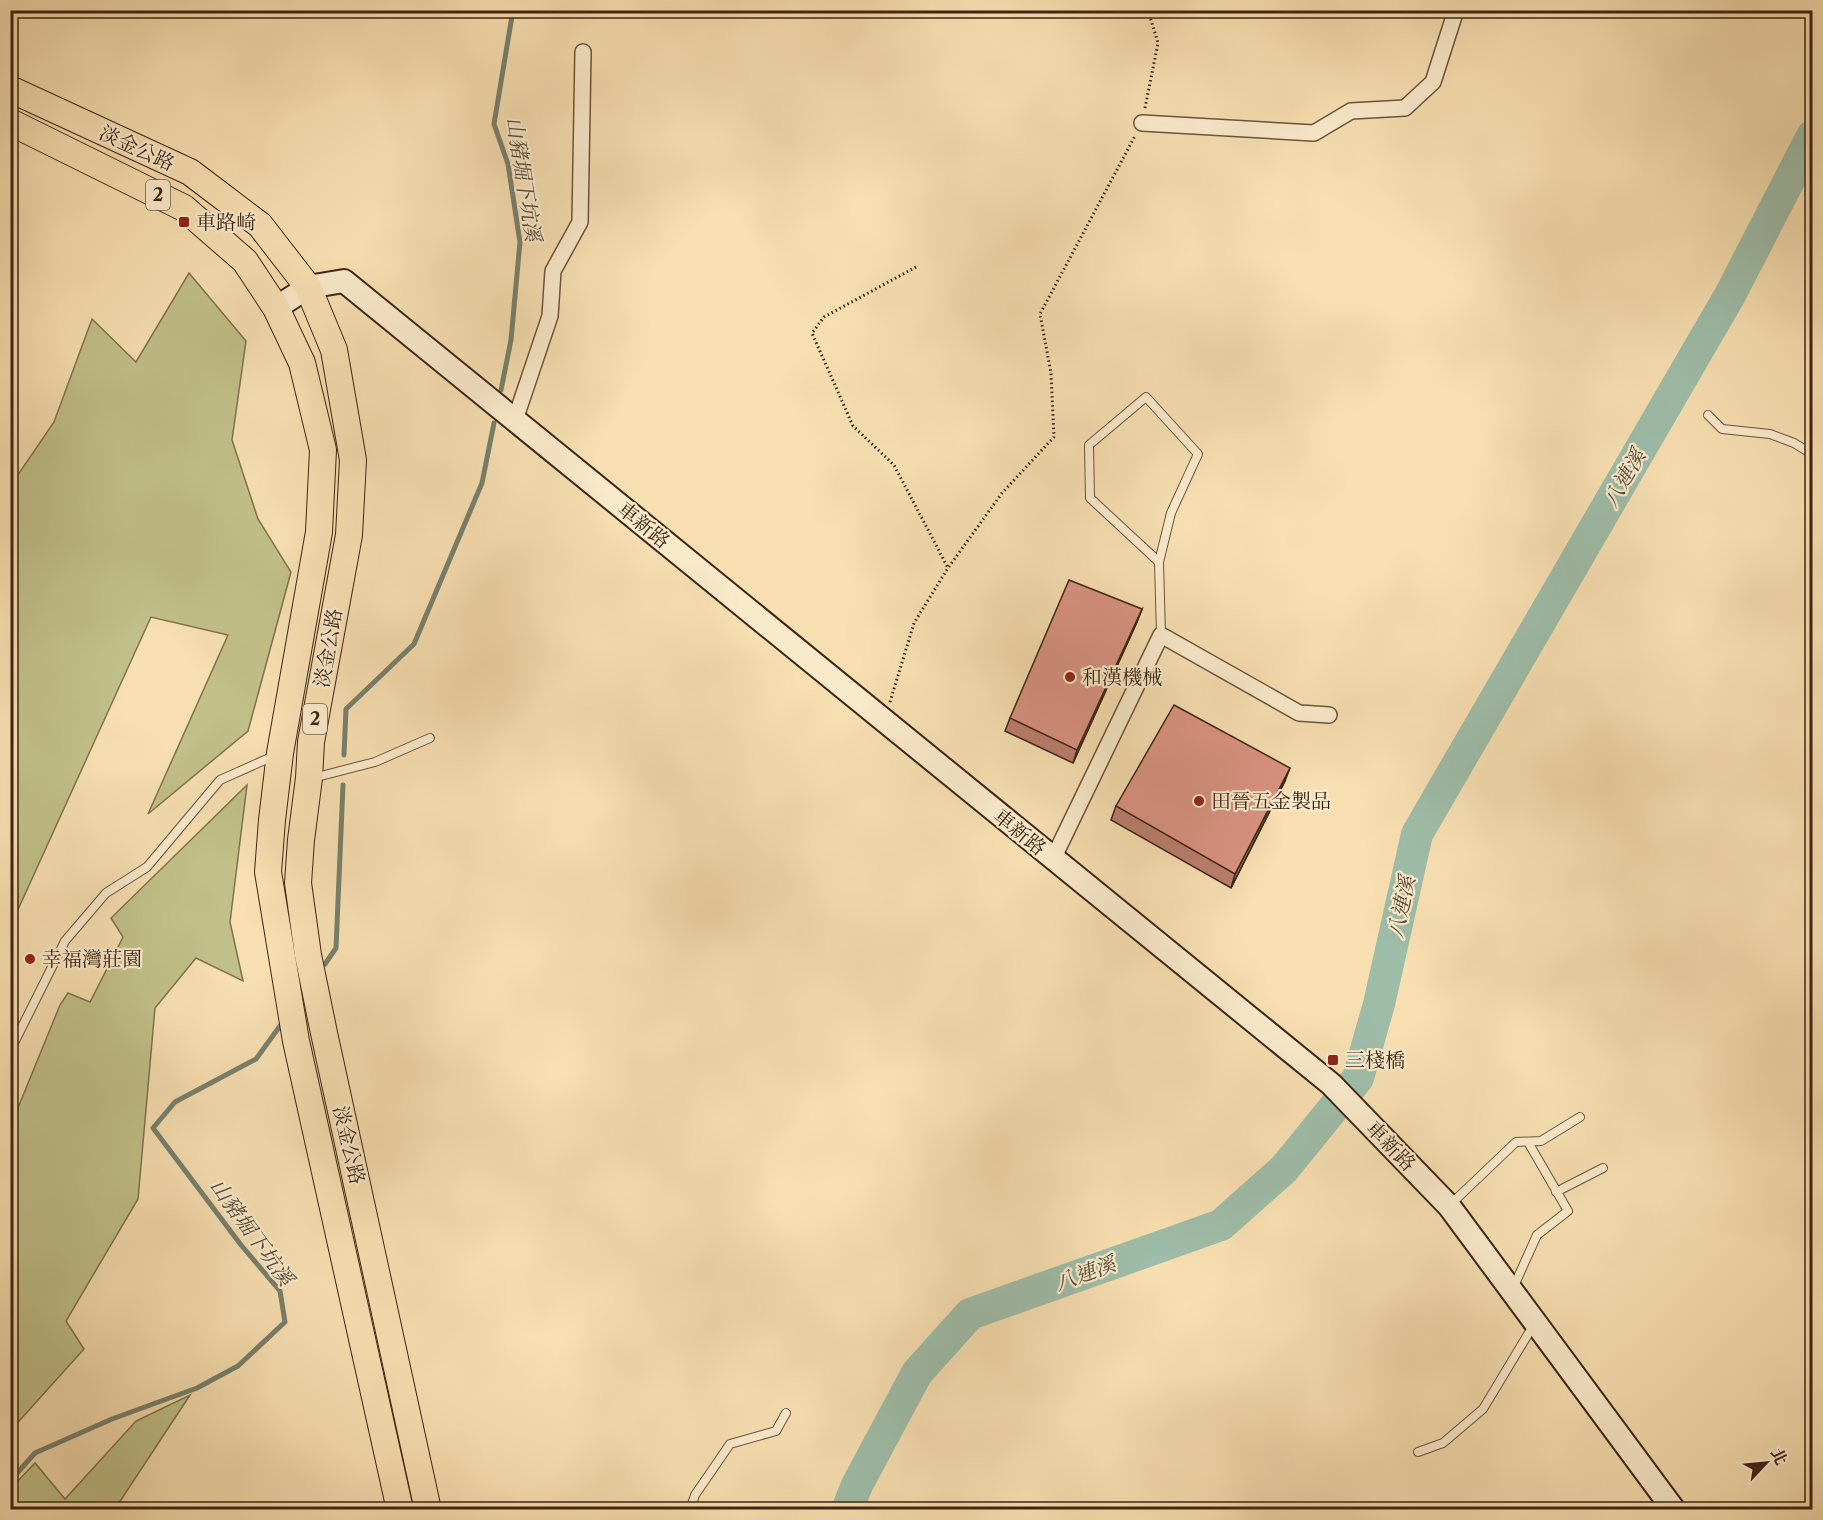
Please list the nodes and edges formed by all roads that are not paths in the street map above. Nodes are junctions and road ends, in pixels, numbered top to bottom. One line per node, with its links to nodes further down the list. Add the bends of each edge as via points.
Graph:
1 (1456, 10): 5 (street, via 1433,82 1405,108 1351,111 1314,133)
2 (583, 52): 9 (street, via 580,222 553,271 550,316)
3 (10, 89): 6 (main road, 淡金公路 / 2, via 190,172 260,225)
4 (10, 122): 7 (main road, 淡金公路 / 2, via 184,208 245,261)
5 (1142, 123)
6 (308, 287): 7 (street, 車新路); 9 (street, 車新路, via 344,281); 16 (main road, 淡金公路 / 2, via 334,350 353,460 349,535 311,742)
7 (276, 308): 15 (main road, 淡金公路 / 2, via 302,363 323,450 318,532)
8 (1708, 416): 10 (lane, via 1722,429 1770,434)
9 (515, 420): 17 (street, 車新路)
10 (1812, 454)
11 (1159, 562): 11 (lane, via 1170,513 1198,454 1146,397 1089,445 1090,498); 12 (lane)
12 (1161, 635): 13 (street, via 1299,713); 17 (street)
13 (1329, 715)
14 (430, 738): 16 (lane, via 375,762)
15 (280, 753): 18 (lane, via 220,780 147,867 106,893 65,942); 28 (main road, 淡金公路 / 2, via 268,872 277,935)
16 (309, 778): 29 (main road, 淡金公路 / 2, via 298,883 308,955)
17 (1053, 859): 23 (street, 車新路, via 1331,1084)
18 (10, 1051)
19 (1580, 1117): 20 (lane, via 1541,1142)
20 (1528, 1142): 22 (lane); 23 (lane, via 1516,1142)
21 (1604, 1168): 22 (lane)
22 (1556, 1192): 24 (lane, via 1568,1211 1537,1235)
23 (1449, 1206): 24 (street, 車新路)
24 (1512, 1290): 25 (street, 車新路)
25 (1535, 1322): 27 (lane, via 1483,1409 1443,1443); 31 (street, 車新路)
26 (786, 1413): 30 (lane, via 776,1431 730,1444 694,1494)
27 (1418, 1452)
28 (400, 1509)
29 (429, 1509)
30 (690, 1509)
31 (1674, 1509)

